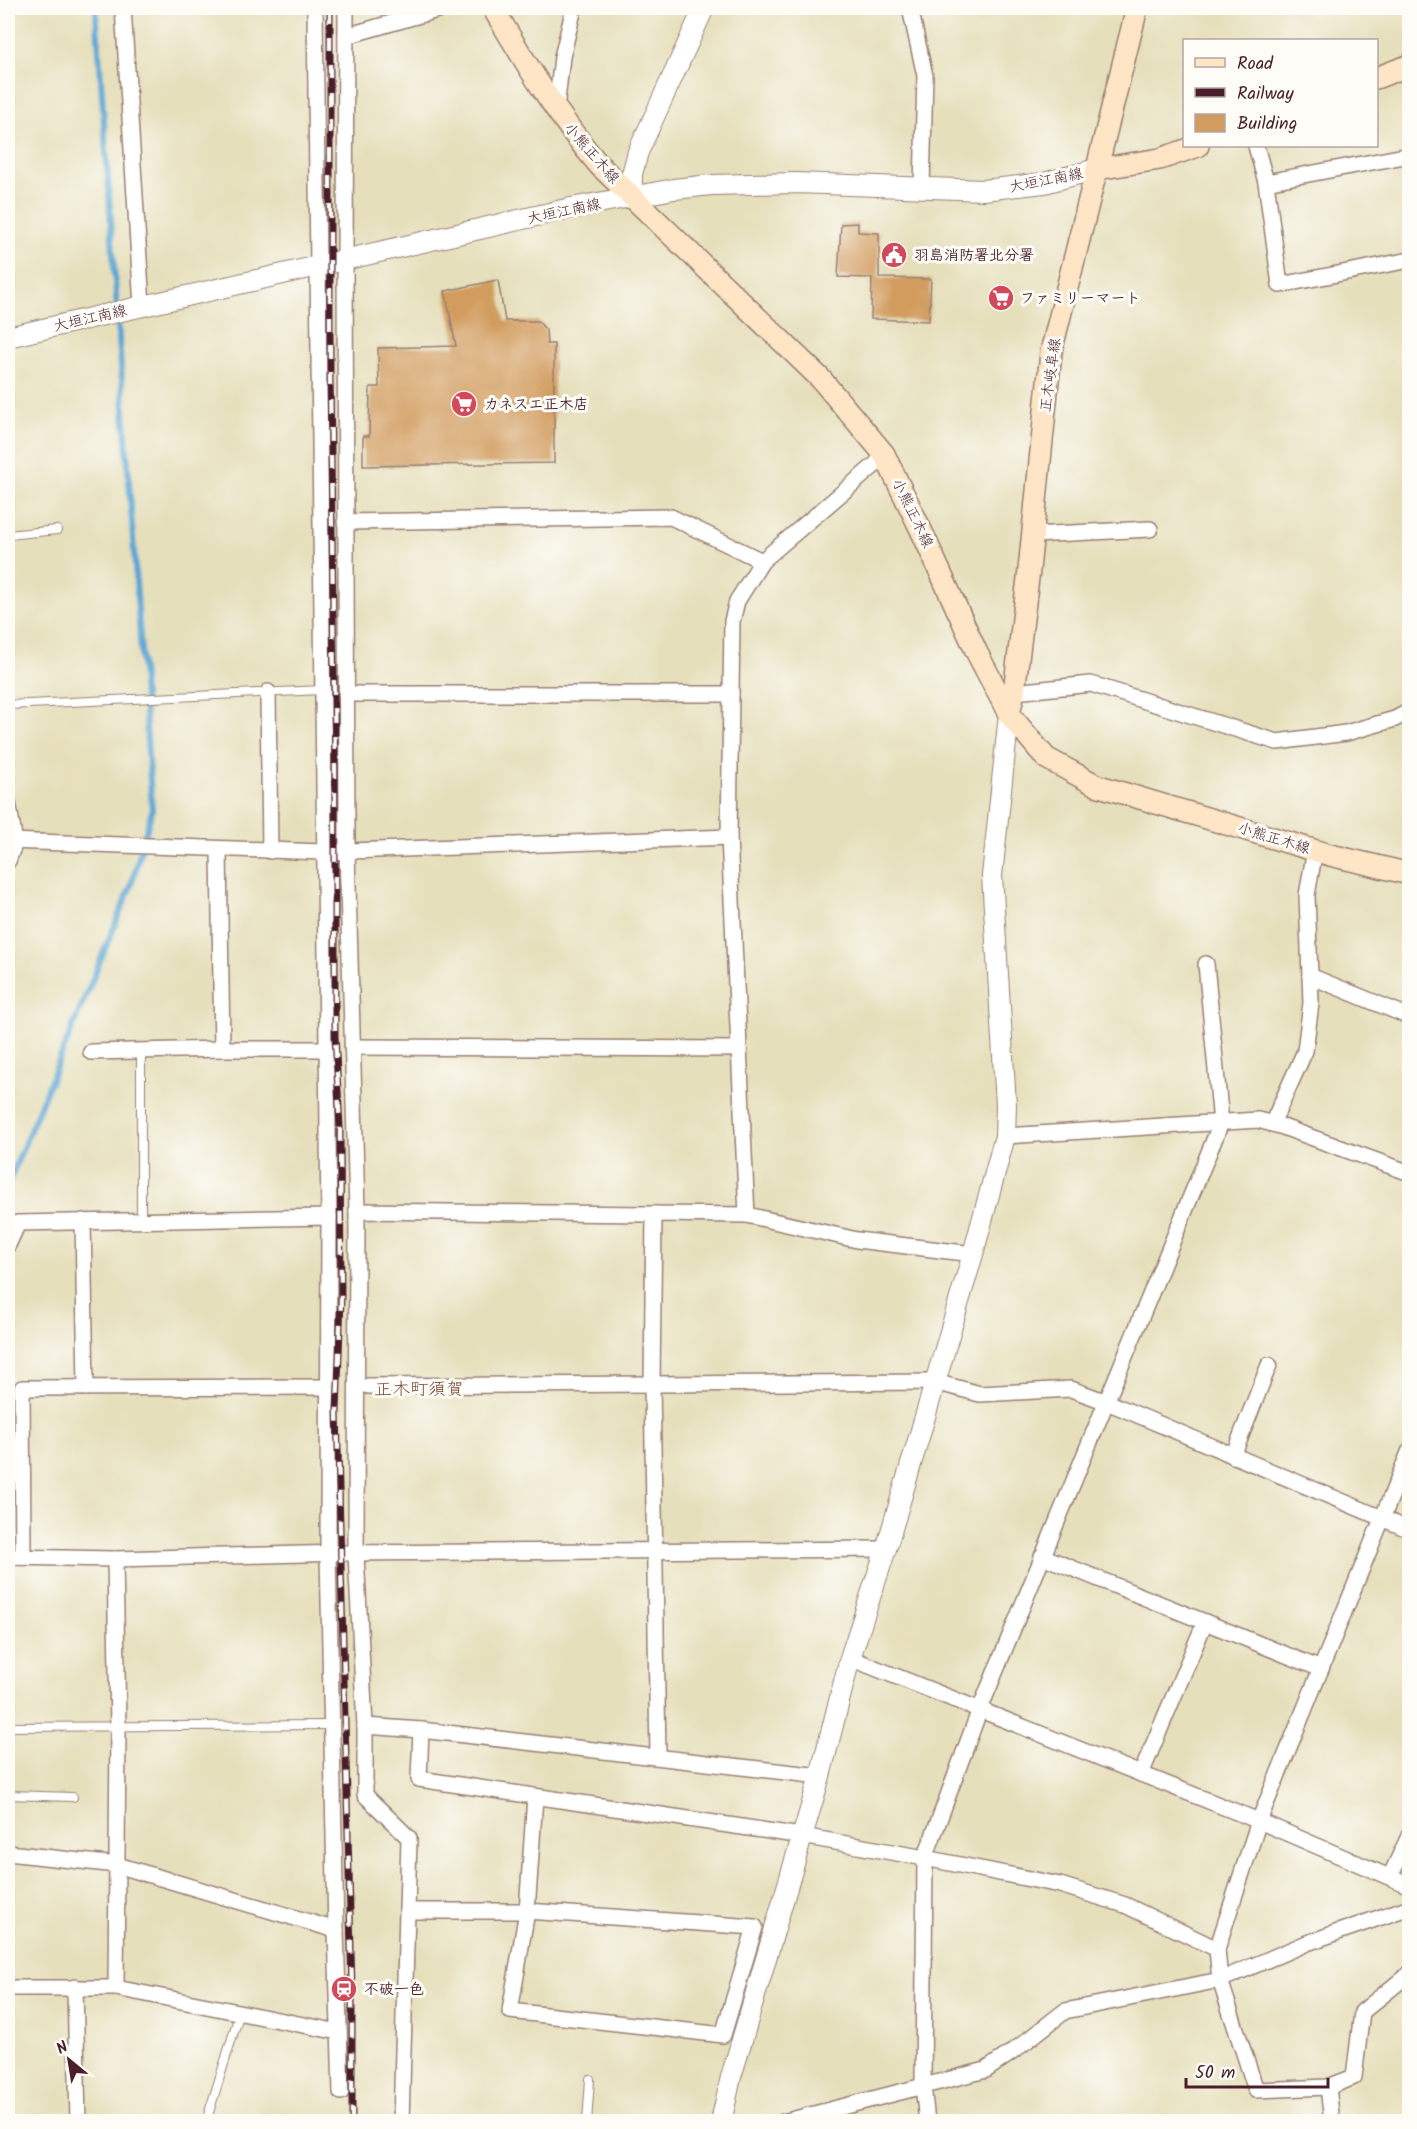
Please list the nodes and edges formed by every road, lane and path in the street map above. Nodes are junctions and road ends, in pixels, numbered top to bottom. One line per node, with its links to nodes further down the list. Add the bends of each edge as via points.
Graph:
1 (123, 8): 24 (street)
2 (315, 8): 23 (street)
3 (346, 8): 10 (street)
4 (444, 8): 10 (street)
5 (493, 8): 13 (main road, 小熊正木線)
6 (574, 8): 13 (street, via 562,57)
7 (704, 8): 20 (street, via 638,152 632,174)
8 (909, 8): 19 (street, via 925,76)
9 (1137, 8): 17 (main road, 正木岐阜線)
10 (346, 36): 21 (street)
11 (1410, 65): 12 (main road)
12 (1378, 78)
13 (556, 109): 20 (main road, 小熊正木線, via 582,146)
14 (1195, 147): 17 (main road, 大垣江南線, via 1160,159)
15 (1256, 147): 18 (street)
16 (1410, 155): 18 (street)
17 (1097, 170): 19 (street, 大垣江南線, via 1044,183 984,190); 31 (main road, 正木岐阜線, via 1051,352)
18 (1266, 183): 22 (street, via 1280,285)
19 (922, 187): 20 (street, 大垣江南線, via 711,185)
20 (632, 197): 21 (street, 大垣江南線); 26 (main road, 小熊正木線, via 820,378)
21 (345, 260): 23 (street, 大垣江南線); 27 (street)
22 (1410, 260)
23 (320, 265): 24 (street, 大垣江南線); 33 (street)
24 (142, 306): 25 (street, 大垣江南線)
25 (8, 337)
26 (884, 454): 32 (street); 40 (main road, 小熊正木線)
27 (345, 522): 32 (street, via 671,517); 36 (street)
28 (1150, 529): 31 (street)
29 (57, 530): 30 (lane)
30 (8, 535)
31 (1033, 535): 35 (main road, 正木岐阜線)
32 (762, 561): 37 (street, via 737,602 732,621)
33 (322, 690): 34 (lane); 48 (street)
34 (268, 692): 38 (lane); 46 (street)
35 (1014, 692): 39 (street, via 1091,684 1277,742 1346,733); 40 (main road, 正木岐阜線)
36 (346, 694): 37 (street); 47 (street)
37 (731, 694): 42 (street)
38 (8, 705)
39 (1410, 711)
40 (1009, 714): 45 (main road, 小熊正木線, via 1046,758 1096,785); 62 (street, via 992,876)
41 (8, 802): 43 (street)
42 (729, 837): 47 (street); 55 (street)
43 (11, 842): 44 (street); 49 (street)
44 (219, 850): 46 (street); 56 (street)
45 (1315, 850): 50 (main road, 小熊正木線); 52 (street, via 1307,895)
46 (270, 851): 48 (street)
47 (347, 851): 48 (street); 54 (street)
48 (323, 852): 57 (street)
49 (8, 861)
50 (1410, 874)
51 (1206, 963): 60 (street)
52 (1310, 976): 53 (street); 61 (street, via 1305,1051)
53 (1410, 1017)
54 (352, 1047): 55 (street); 64 (street)
55 (739, 1048): 66 (street)
56 (222, 1049): 57 (street); 58 (street)
57 (326, 1049): 67 (street)
58 (141, 1051): 59 (street); 68 (lane)
59 (91, 1052)
60 (1221, 1123): 61 (street, via 1258,1120); 62 (street); 79 (street)
61 (1272, 1124): 63 (street)
62 (1005, 1136): 71 (street)
63 (1410, 1173)
64 (357, 1211): 65 (street); 87 (street)
65 (654, 1214): 66 (street); 74 (street)
66 (747, 1215): 71 (street, via 857,1240)
67 (329, 1217): 68 (street); 76 (street)
68 (141, 1220): 69 (street)
69 (83, 1221): 70 (street, via 18,1223); 78 (street)
70 (8, 1245)
71 (973, 1254): 73 (street)
72 (1269, 1365): 81 (street)
73 (935, 1382): 74 (street); 79 (street, via 980,1394 1071,1389); 84 (street)
74 (652, 1383): 75 (street); 85 (street)
75 (368, 1386)
76 (330, 1387): 78 (street); 86 (street)
77 (15, 1388): 78 (street); 89 (street)
78 (86, 1388)
79 (1107, 1402): 81 (street); 88 (street)
80 (1410, 1450): 82 (street)
81 (1233, 1456): 82 (street)
82 (1382, 1519): 83 (street); 93 (street)
83 (1410, 1530)
84 (886, 1549): 85 (street); 92 (street)
85 (655, 1551): 87 (street); 100 (street)
86 (328, 1554): 87 (street); 90 (street); 95 (street)
87 (356, 1554): 96 (street)
88 (1042, 1556): 91 (street); 94 (street)
89 (15, 1557): 90 (street)
90 (114, 1559): 98 (street)
91 (1205, 1622): 93 (street); 101 (street)
92 (850, 1658): 94 (street); 102 (street)
93 (1321, 1669): 106 (street)
94 (980, 1709): 101 (street); 110 (street)
95 (331, 1725): 98 (lane); 117 (street)
96 (365, 1726): 99 (street); 115 (street, via 365,1795 409,1838)
97 (8, 1727): 98 (lane)
98 (118, 1727): 111 (street)
99 (421, 1730): 100 (street); 105 (street, via 419,1779)
100 (658, 1757): 102 (street)
101 (1142, 1774): 106 (street)
102 (820, 1776): 108 (street)
103 (8, 1795): 104 (lane)
104 (73, 1797)
105 (535, 1797): 108 (street); 116 (street)
106 (1259, 1821): 112 (street); 118 (street)
107 (1410, 1834): 112 (street)
108 (802, 1836): 110 (street); 134 (street)
109 (8, 1853): 111 (street)
110 (925, 1858): 118 (street, via 1060,1885 1125,1905); 127 (street)
111 (117, 1864): 117 (street); 123 (street)
112 (1390, 1877): 113 (street)
113 (1410, 1886)
114 (1410, 1907): 120 (street, via 1307,1943)
115 (407, 1911): 116 (street); 132 (street)
116 (527, 1911): 116 (street, via 510,2011 723,2035 755,1927)
117 (336, 1930): 125 (street)
118 (1217, 1949): 120 (street)
119 (1410, 1973): 128 (street, via 1362,2012 1354,2077)
120 (1220, 1980): 127 (street, via 1065,2011 986,2070); 128 (street, via 1256,2090)
121 (75, 1987): 122 (street); 123 (street); 130 (street)
122 (8, 1988)
123 (116, 1988): 124 (street)
124 (240, 2012): 125 (street); 131 (lane)
125 (339, 2032): 129 (street)
126 (590, 2079): 133 (lane)
127 (924, 2085): 135 (street); 136 (street)
128 (1328, 2087): 137 (street)
129 (341, 2092)
130 (78, 2121)
131 (206, 2121)
132 (401, 2121)
133 (587, 2121)
134 (721, 2121)
135 (783, 2121)
136 (927, 2121)
137 (1332, 2121)

